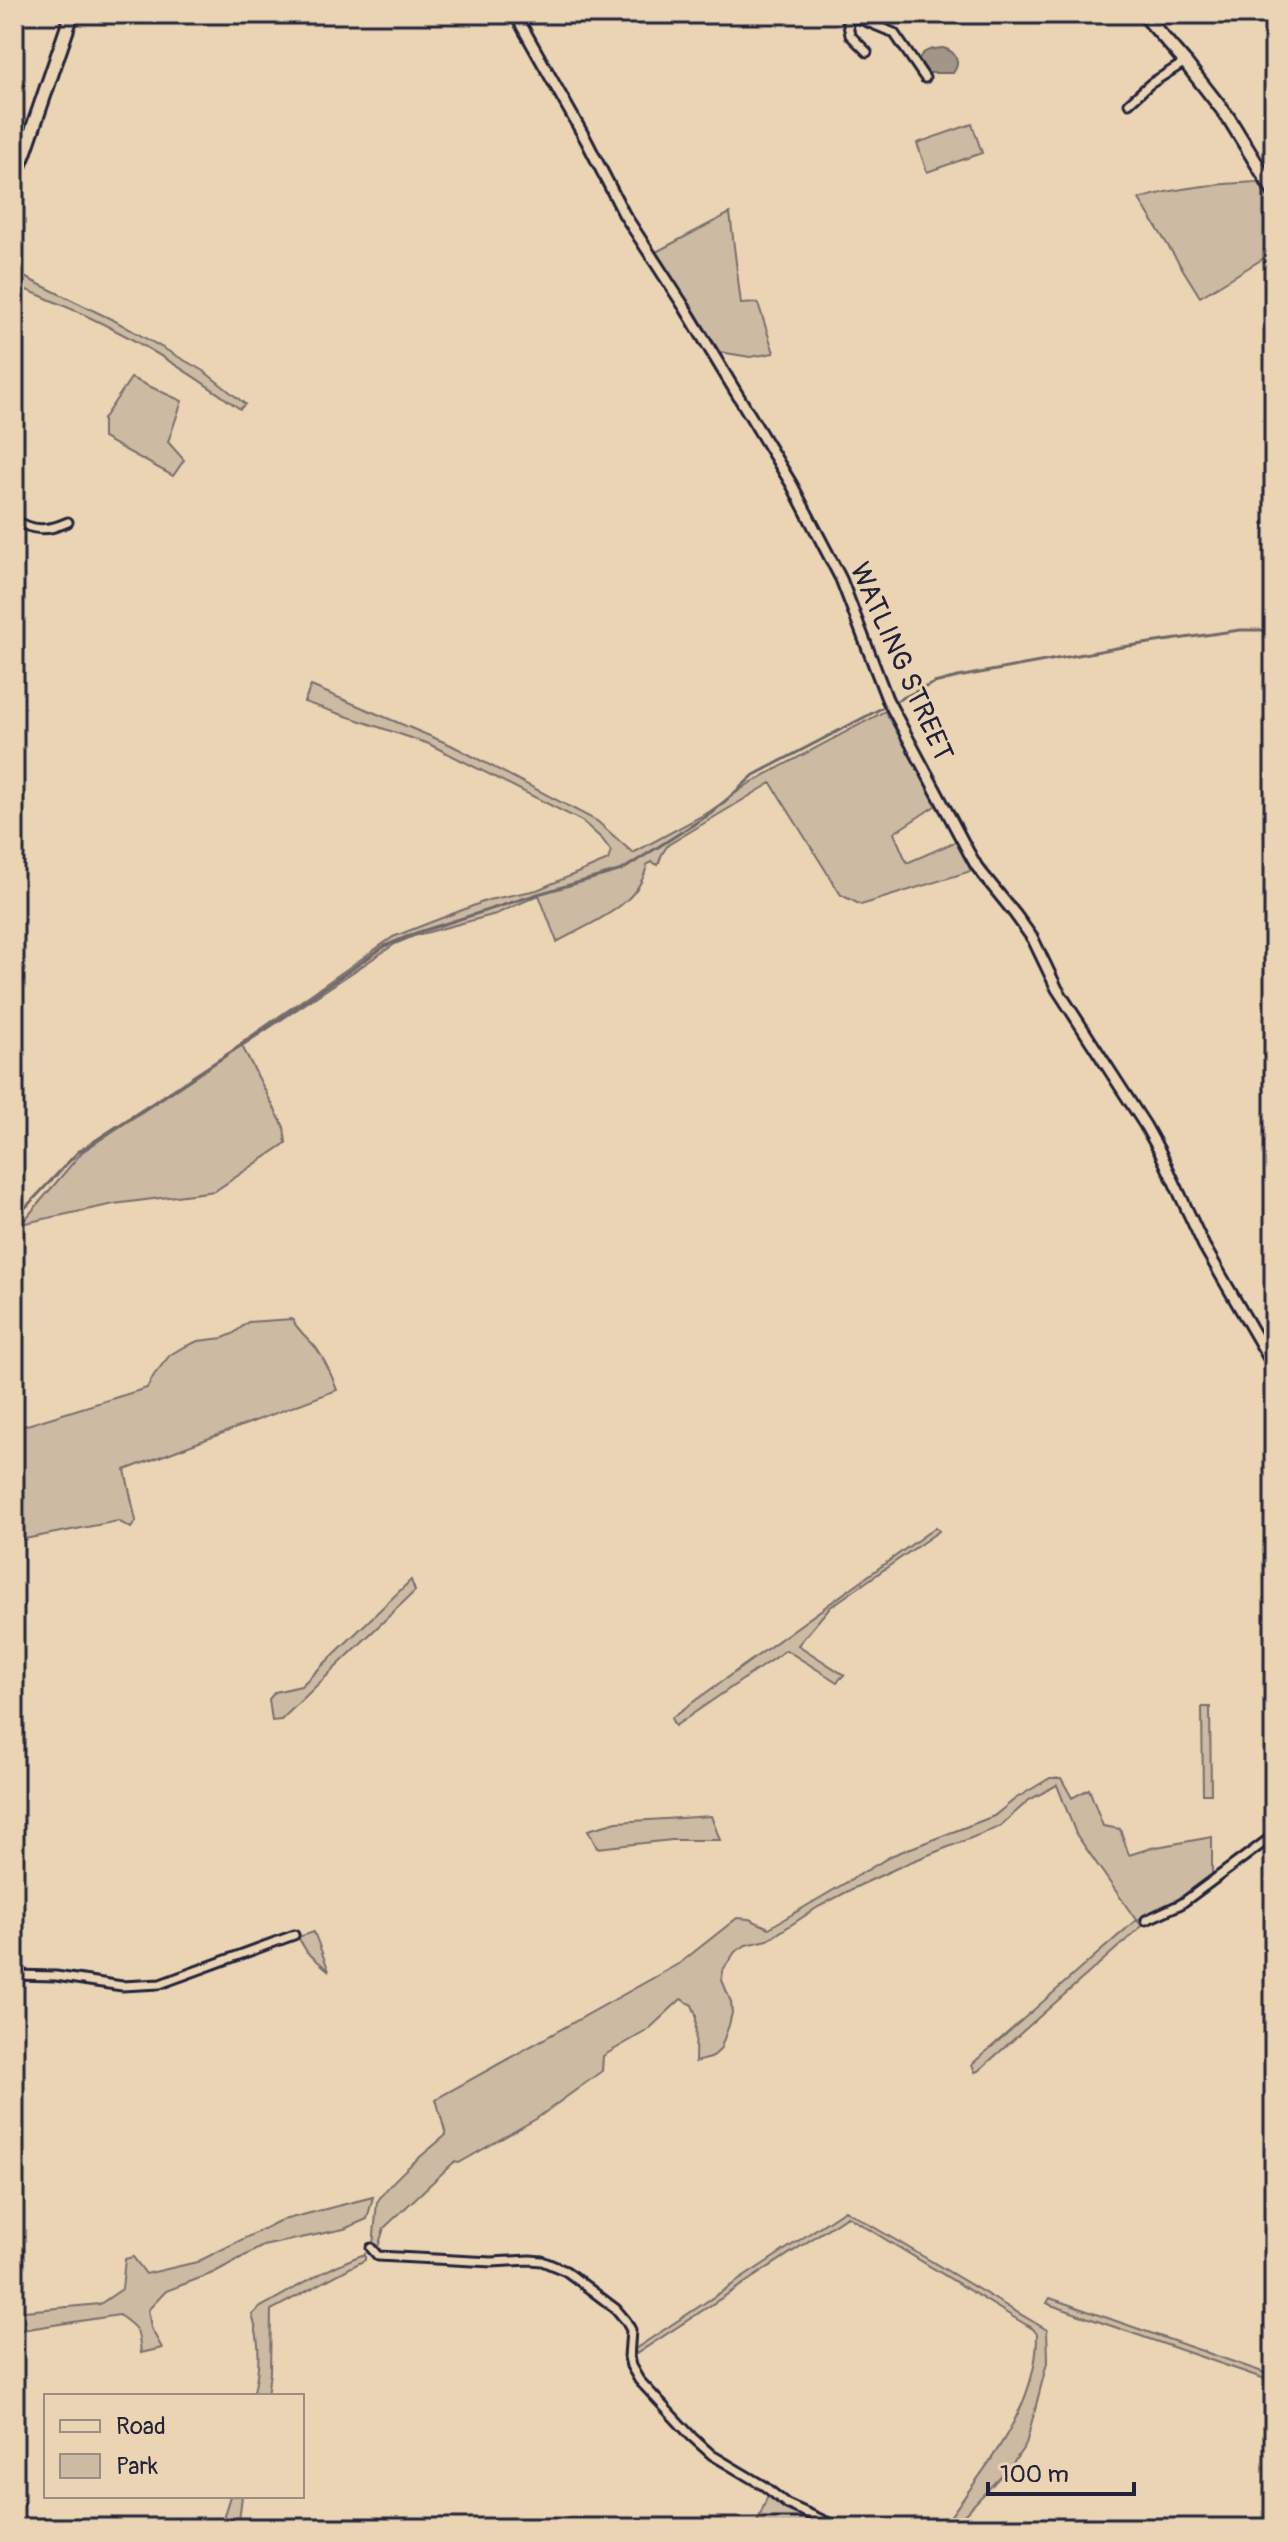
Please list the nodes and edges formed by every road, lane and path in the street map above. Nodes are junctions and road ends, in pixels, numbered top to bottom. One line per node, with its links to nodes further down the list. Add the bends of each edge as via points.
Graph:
1 (72, 14): 9 (main road)
2 (515, 14): 13 (street, WATLING STREET, via 624,214 792,485 841,579 887,699 973,860 1033,939 1057,989 1145,1125 1204,1246)
3 (847, 14): 5 (street, via 850,35); 7 (street, via 894,33)
4 (1143, 14): 6 (main road)
5 (867, 52)
6 (1185, 62): 8 (street); 10 (main road)
7 (925, 78)
8 (1129, 103)
9 (14, 178)
10 (1273, 188)
11 (14, 519): 12 (street, via 35,529)
12 (68, 522)
13 (1274, 1367)
14 (1274, 1835): 15 (street, via 1181,1904)
15 (1146, 1920)
16 (294, 1935): 17 (street, via 160,1984 122,1986)
17 (14, 1975)
18 (371, 2248): 19 (street, via 378,2256 530,2260 566,2271 626,2321 635,2373 692,2437 787,2504)
19 (840, 2528)

